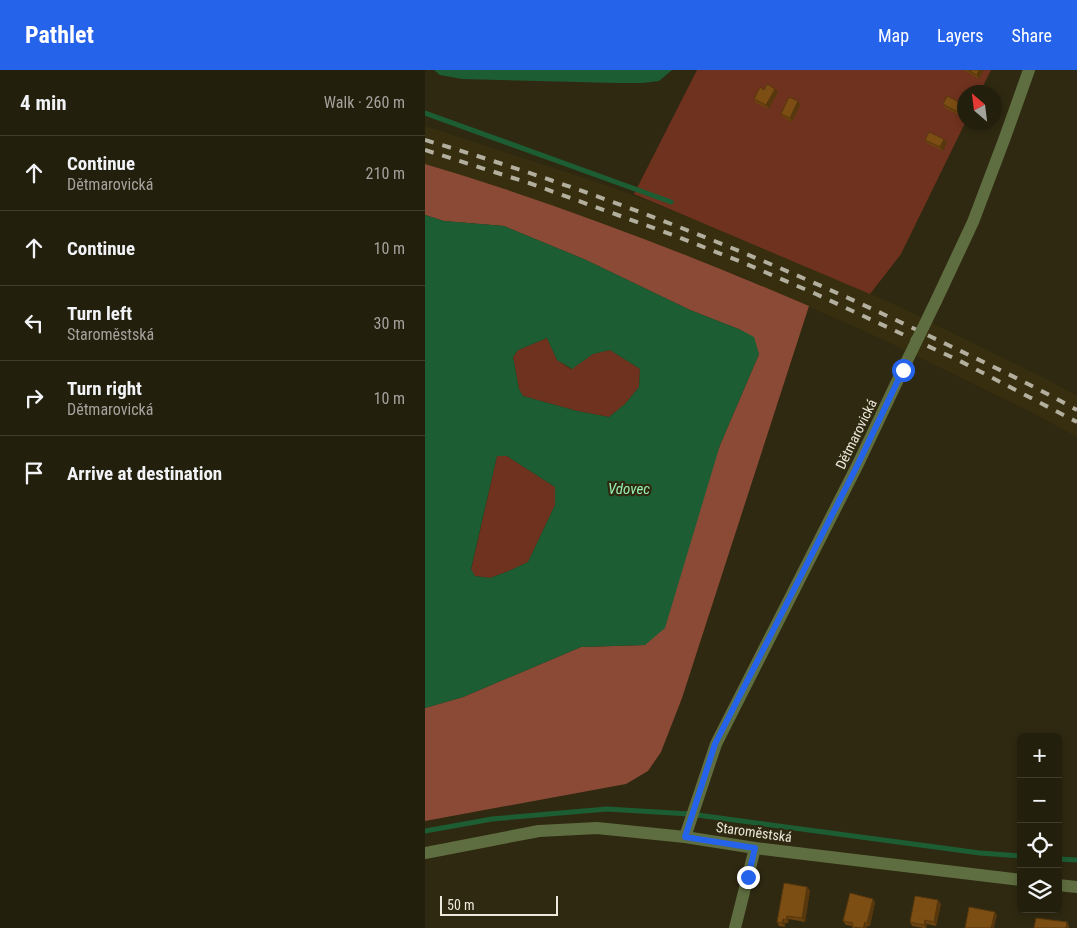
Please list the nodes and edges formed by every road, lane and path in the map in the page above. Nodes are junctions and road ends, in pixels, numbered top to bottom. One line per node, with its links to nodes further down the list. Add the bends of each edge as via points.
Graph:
1 (1029, 70): 2 (street, Dětmarovická, bridge, via 973,222 858,464 715,744)
2 (685, 837): 3 (street, Staroměstská); 4 (street, Staroměstská, via 597,828 539,831)
3 (755, 848): 5 (street, Staroměstská); 8 (street)
4 (425, 853)
5 (1017, 880)
6 (1062, 885): 7 (street)
7 (1077, 887)
8 (735, 928)

